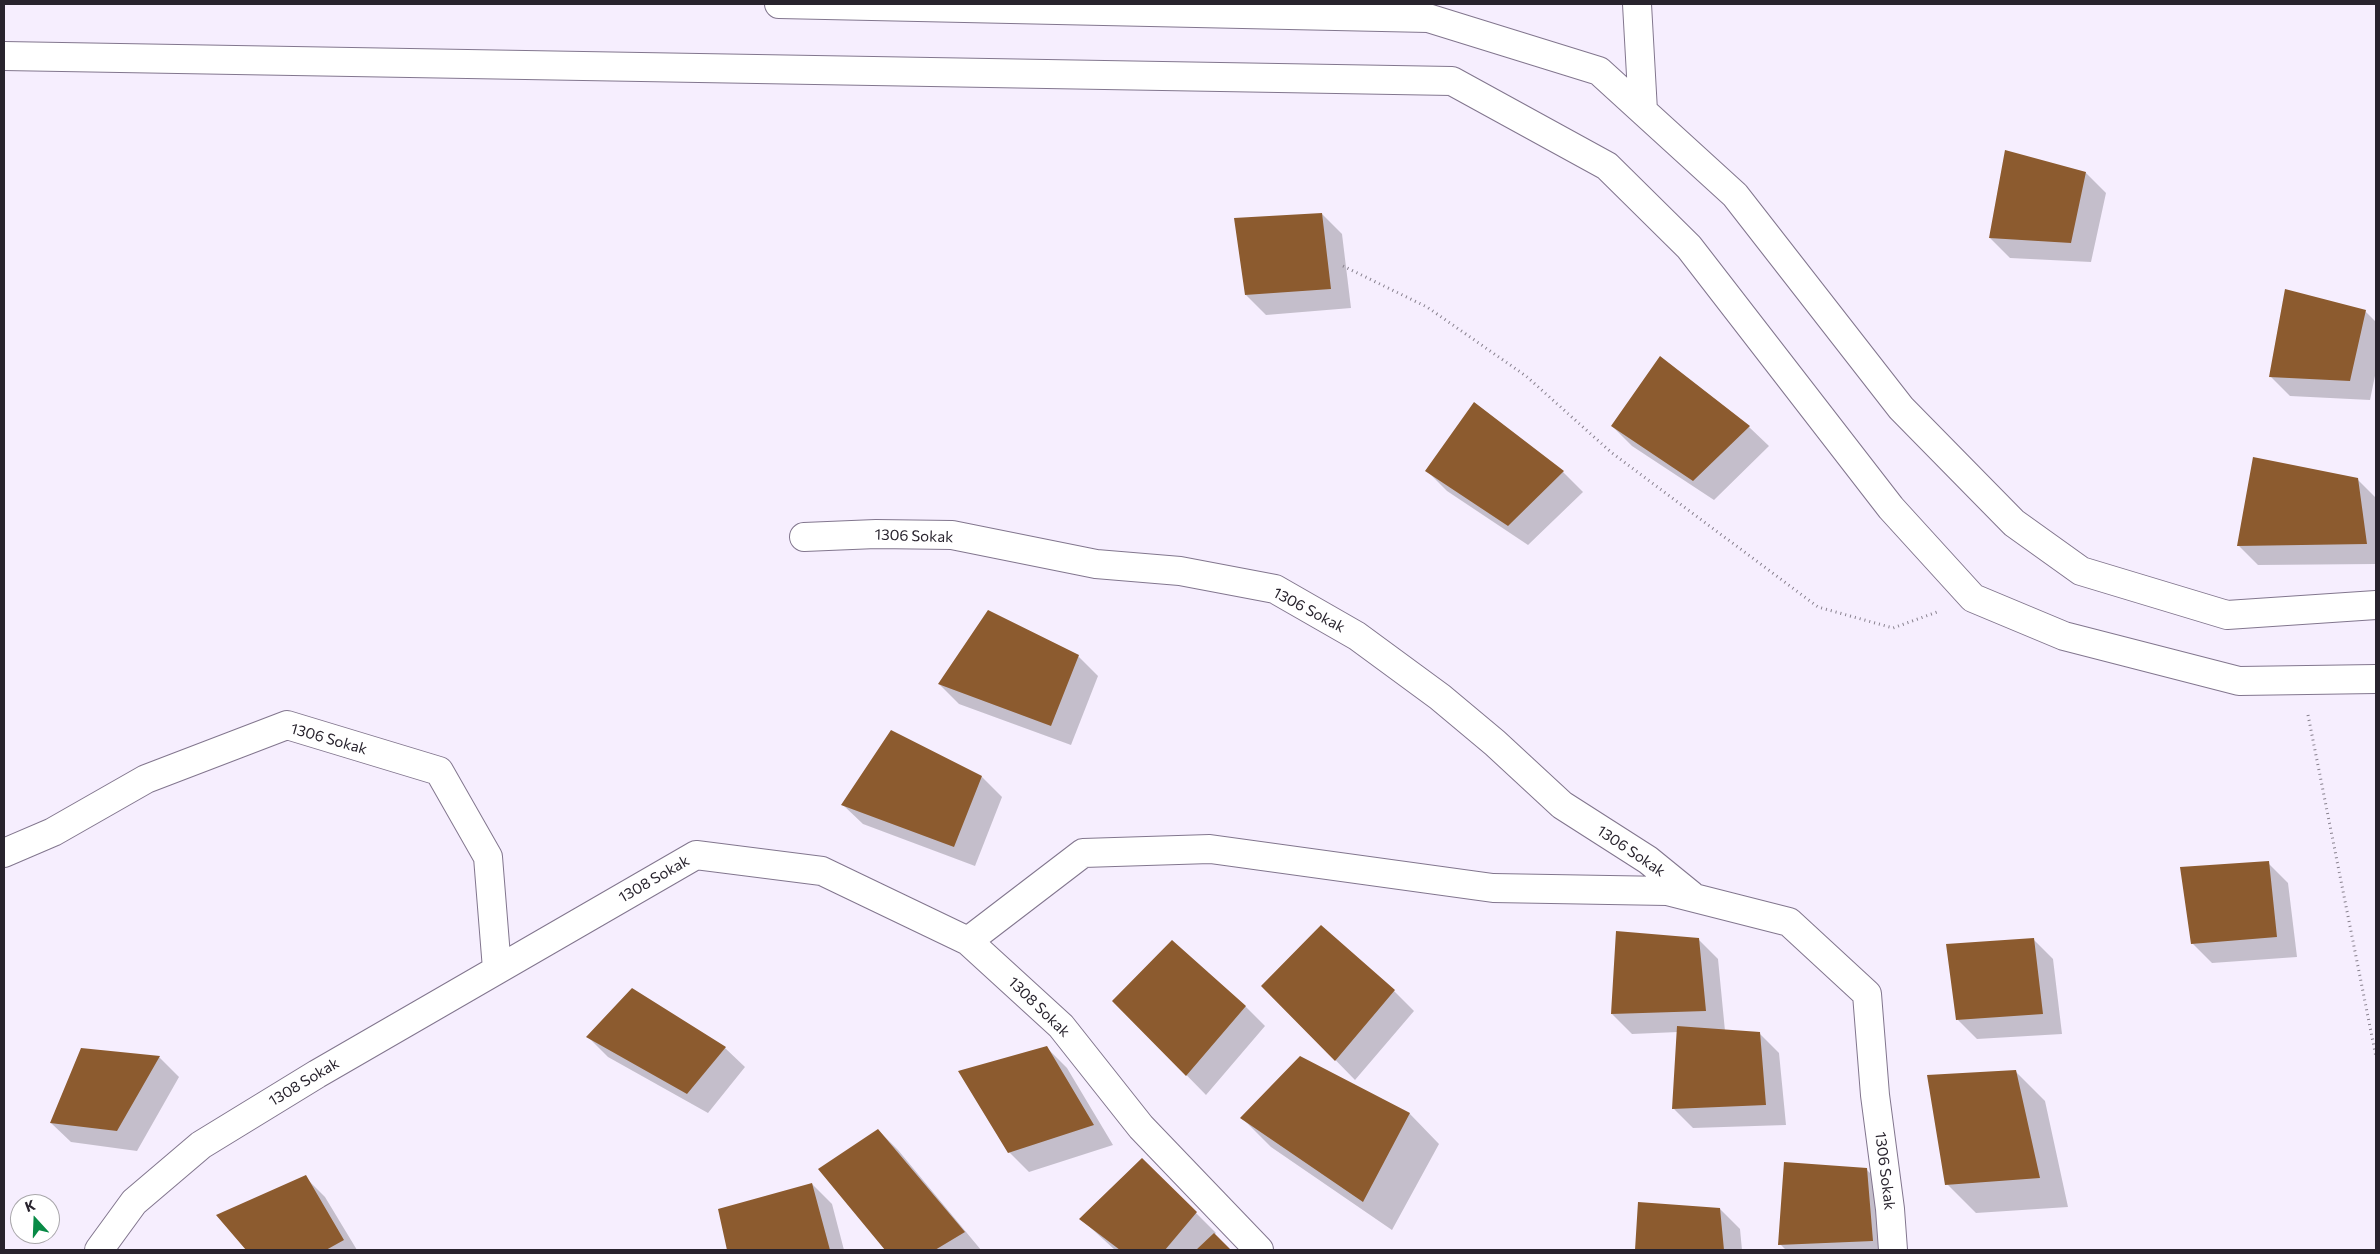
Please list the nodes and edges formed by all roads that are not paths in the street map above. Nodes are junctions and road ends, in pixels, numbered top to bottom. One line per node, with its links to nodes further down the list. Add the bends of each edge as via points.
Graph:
1 (779, 4): 4 (street, via 1428,18 1599,71)
2 (1637, 4): 4 (street)
3 (4, 56): 7 (street, via 1452,81 1607,166 1682,240 1890,508 1973,598 2064,636 2239,681)
4 (1643, 111): 6 (street, via 1735,195 1901,408 2014,522 2081,571 2227,615)
5 (804, 537): 9 (street, 1306 Sokak, via 876,534 952,536 1096,564 1180,571 1275,589 1357,636 1488,737 1562,806 1648,860)
6 (2376, 605)
7 (2376, 679)
8 (4, 853): 11 (street, 1306 Sokak, via 53,832 146,779 287,725 439,771 488,857)
9 (1696, 899): 10 (street, 1306 Sokak, via 1667,891 1493,888 1210,850 1083,853); 14 (street, 1306 Sokak, via 1789,922 1867,994)
10 (968, 940): 11 (street, 1308 Sokak, via 822,871 696,855); 13 (street, 1308 Sokak, via 1061,1026 1141,1127)
11 (497, 969): 12 (street, 1308 Sokak, via 201,1145 134,1202)
12 (99, 1250)
13 (1259, 1250)
14 (1893, 1250)

